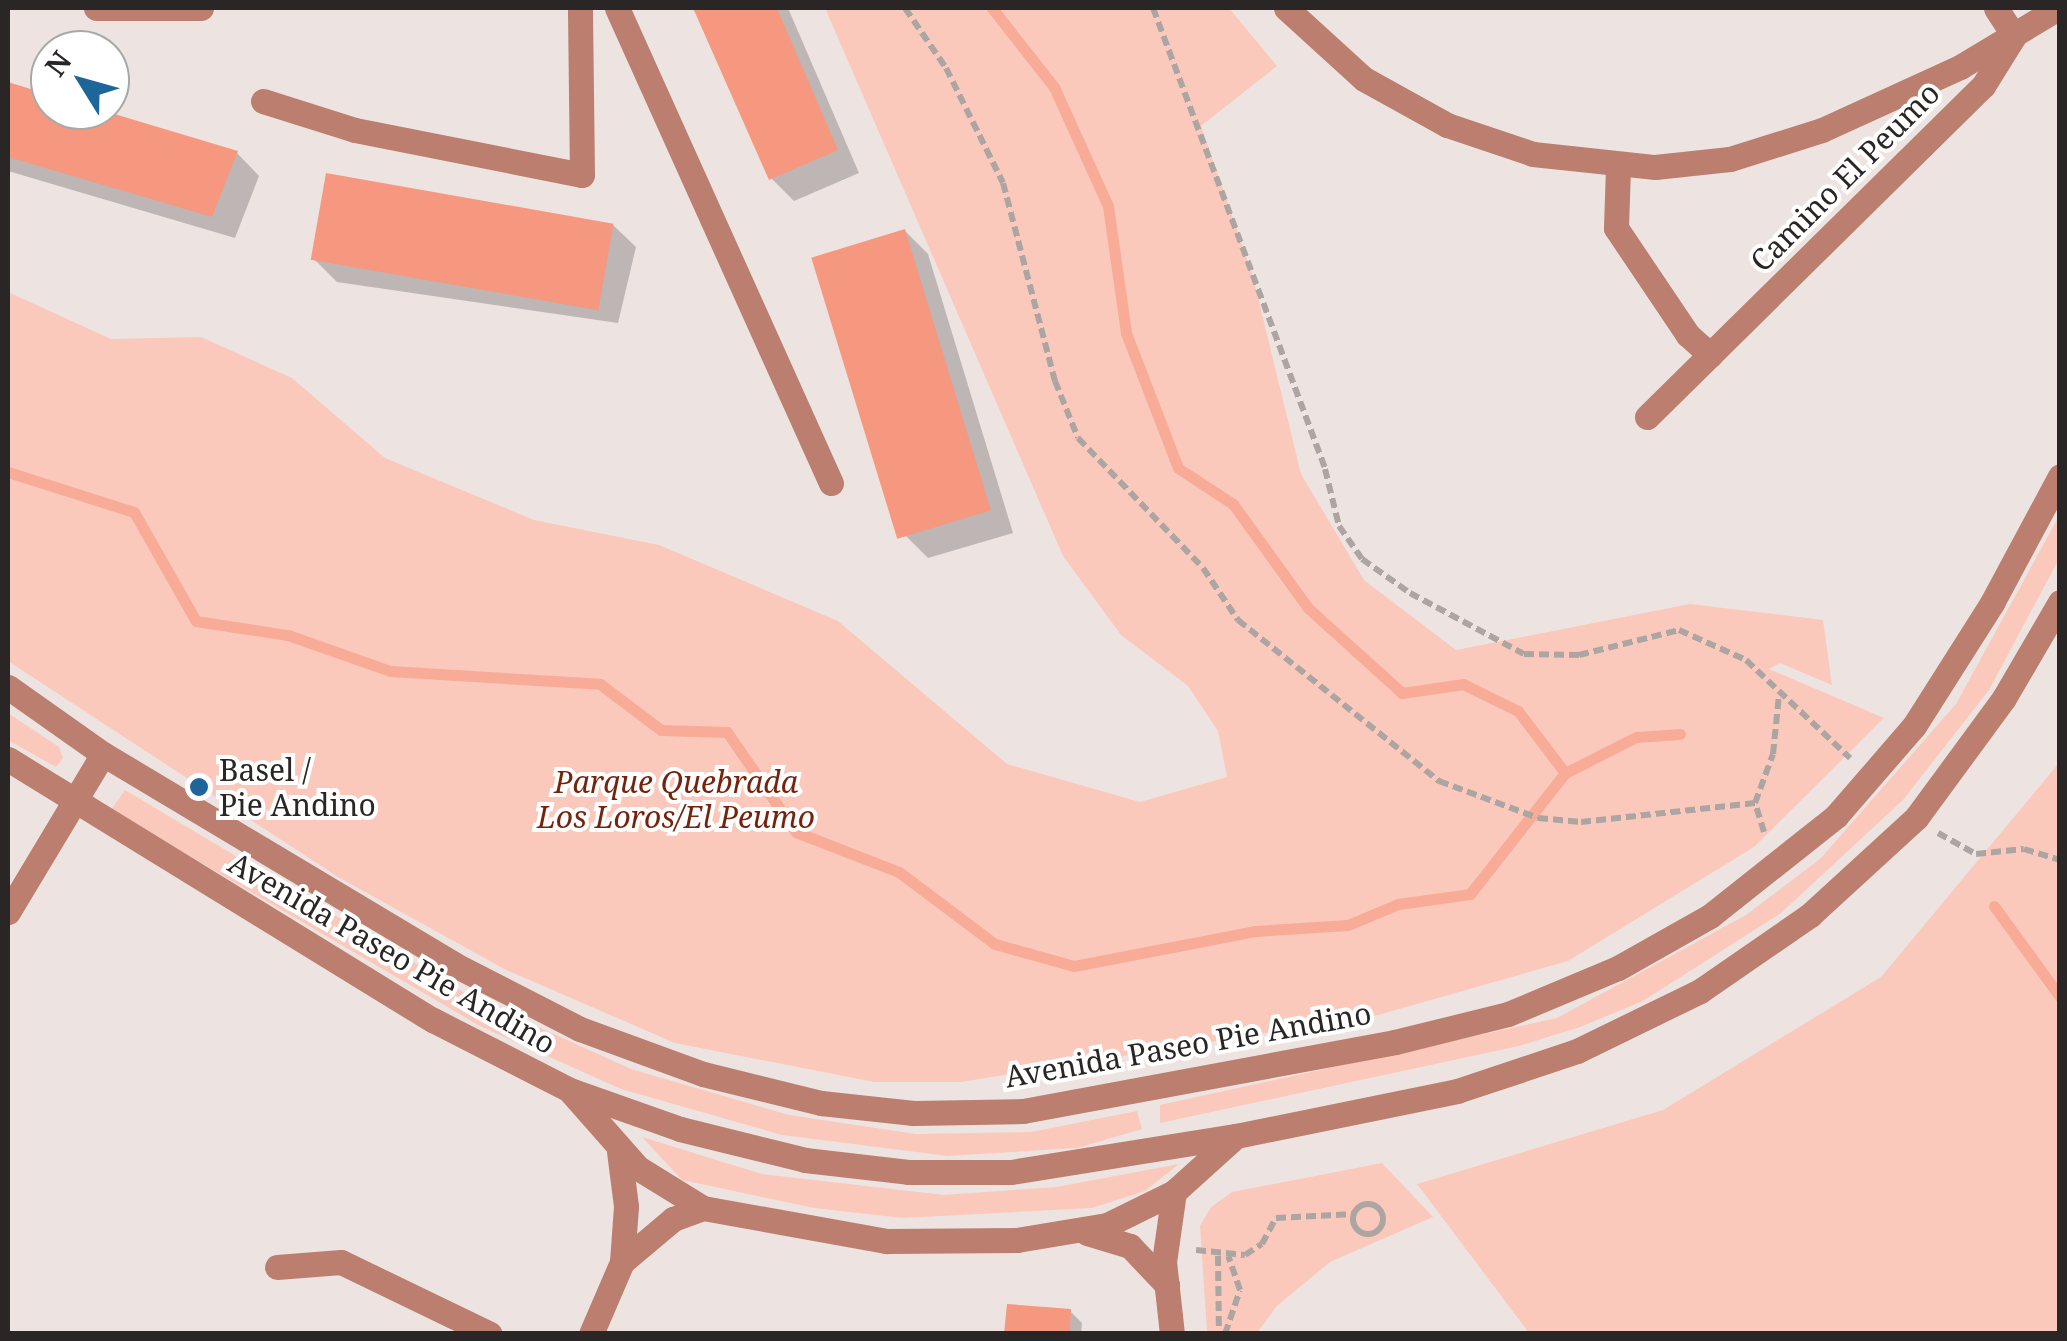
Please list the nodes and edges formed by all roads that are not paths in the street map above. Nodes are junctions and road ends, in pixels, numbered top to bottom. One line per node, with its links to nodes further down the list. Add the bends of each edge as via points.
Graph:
1 (96, 8): 2 (street)
2 (202, 8)
3 (580, 8): 9 (street, via 582,175 356,130)
4 (617, 8): 14 (street)
5 (1286, 8): 10 (street, Camino El Peumo, via 1364,79 1447,125 1532,154)
6 (1996, 8): 8 (street)
7 (2058, 8): 8 (street, Camino El Peumo)
8 (2014, 36): 10 (street, Camino El Peumo, via 1904,94 1777,147 1693,164); 11 (street, Camino El Peumo, via 1983,86)
9 (263, 101)
10 (1618, 167): 11 (street, via 1616,228 1688,335)
11 (1710, 355): 12 (street, Camino El Peumo)
12 (1647, 417)
13 (2060, 476): 17 (street, Avenida Paseo Pie Andino, via 1992,603 1914,726 1836,816 1710,916 1618,968 1508,1014 1070,1105 960,1114 867,1110 762,1090 645,1055 455,965)
14 (830, 483)
15 (2060, 602): 22 (street, Avenida Paseo Pie Andino, via 2004,698 1916,818 1810,916 1640,1024 1457,1090)
16 (8, 687): 17 (street, Avenida Paseo Pie Andino)
17 (103, 754): 19 (street)
18 (8, 759): 19 (street, Avenida Paseo Pie Andino)
19 (72, 804): 20 (street); 21 (street, Avenida Paseo Pie Andino, via 477,1046)
20 (8, 912)
21 (570, 1090): 22 (street, Avenida Paseo Pie Andino, via 742,1146 908,1172 1062,1166); 23 (street)
22 (1236, 1136): 24 (street)
23 (619, 1151): 25 (street, via 658,1184); 27 (street, via 626,1206)
24 (1174, 1192): 26 (street); 29 (street, via 1165,1240)
25 (703, 1208): 26 (street, via 887,1240); 27 (street, via 673,1219)
26 (1082, 1233): 29 (street, via 1130,1246)
27 (622, 1262): 31 (street)
28 (277, 1267): 30 (street, via 341,1262)
29 (1167, 1285): 32 (street)
30 (490, 1334)
31 (592, 1334)
32 (1172, 1334)

